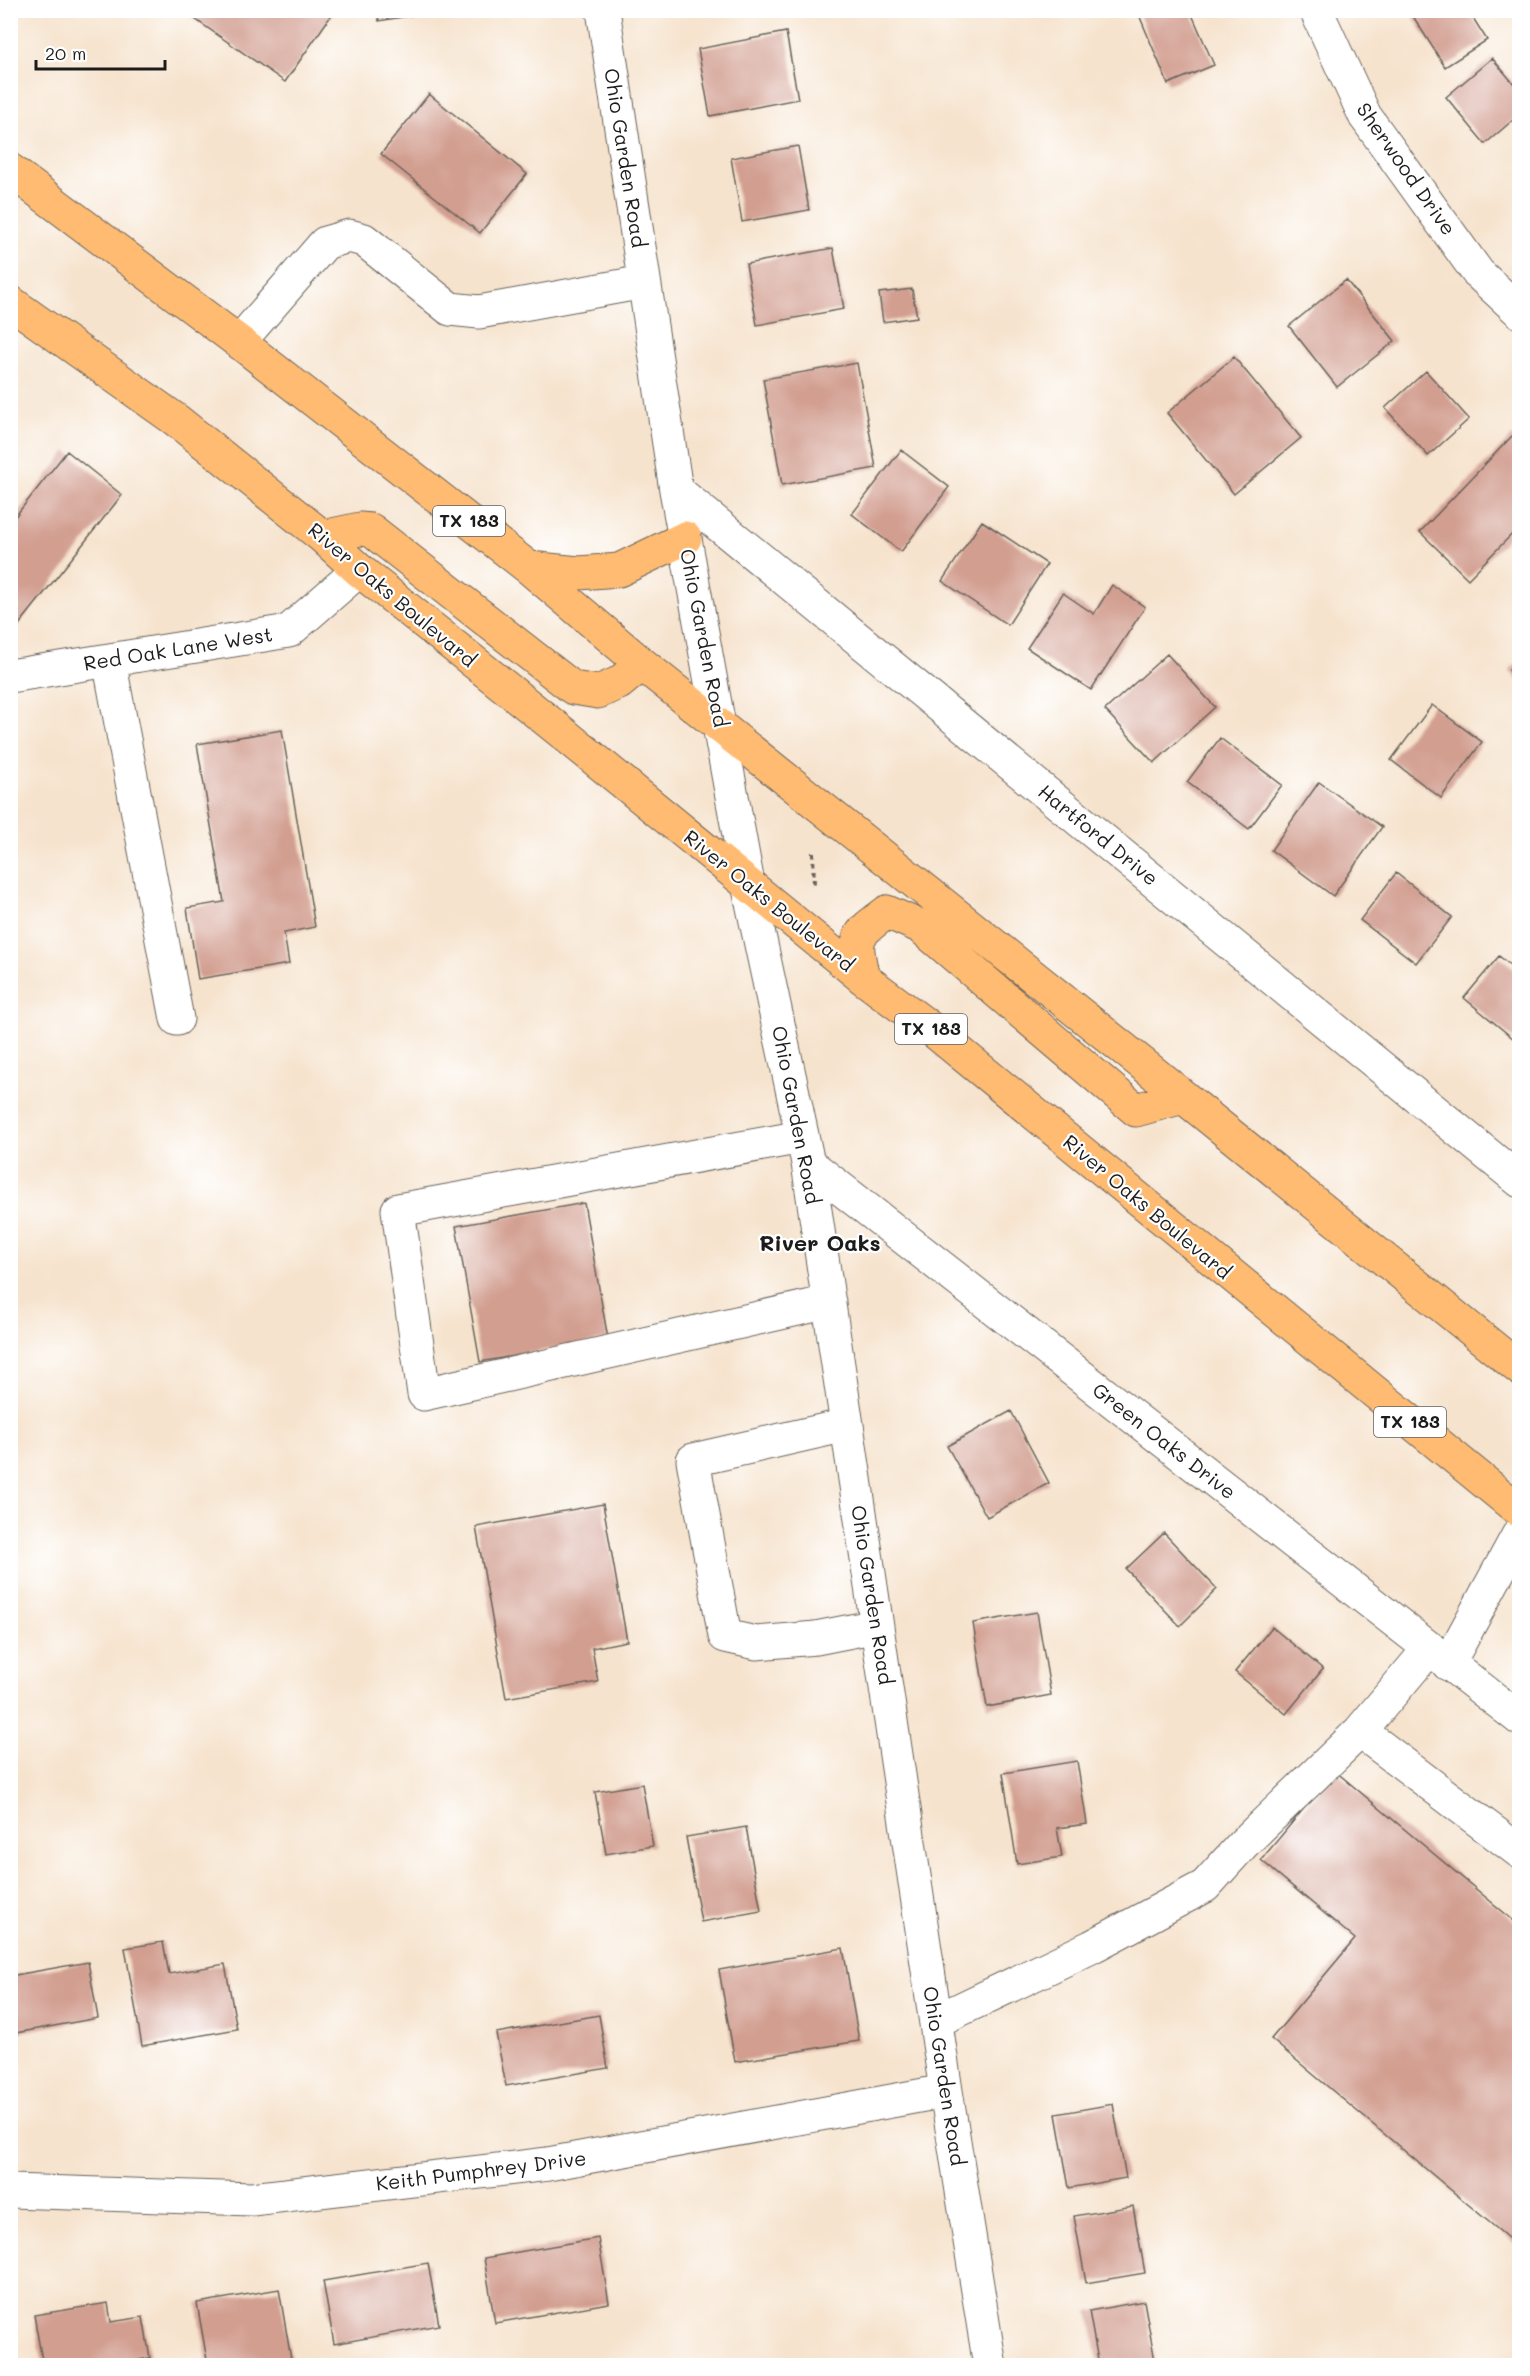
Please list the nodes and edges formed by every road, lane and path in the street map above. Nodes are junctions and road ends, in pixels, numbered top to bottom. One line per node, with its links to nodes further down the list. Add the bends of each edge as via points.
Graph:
1 (603, 10): 4 (street, Ohio Garden Road)
2 (1316, 10): 6 (street, Sherwood Drive, via 1365,116 1478,273)
3 (10, 170): 7 (main road, TX 183)
4 (644, 282): 7 (street, via 479,312 450,309 364,240 349,236 325,243); 8 (street, Ohio Garden Road)
5 (10, 302): 9 (main road, River Oaks Boulevard / TX 183, via 176,420)
6 (1520, 312)
7 (239, 342): 11 (main road, TX 183)
8 (676, 490): 10 (street, Ohio Garden Road); 24 (street, Hartford Drive)
9 (323, 537): 12 (main road, River Oaks Boulevard / TX 183); 14 (main road, via 371,530 573,688 598,692 619,683)
10 (685, 538): 11 (main road, via 619,570 579,573); 16 (street, Ohio Garden Road)
11 (528, 568): 14 (main road, TX 183)
12 (359, 570): 13 (street, Red Oak Lane West, via 289,631); 18 (main road, River Oaks Boulevard / TX 183)
13 (109, 660): 15 (street, Red Oak Lane West); 21 (street)
14 (642, 664): 16 (main road, TX 183)
15 (10, 675)
16 (720, 725): 18 (street, Ohio Garden Road); 22 (main road, TX 183)
17 (813, 841): 19 (path)
18 (748, 884): 20 (main road, River Oaks Boulevard / TX 183); 23 (street, Ohio Garden Road)
19 (814, 896)
20 (863, 978): 22 (main road, via 856,948 863,930 887,912 921,927 1136,1110); 28 (main road, River Oaks Boulevard / TX 183, via 930,1028)
21 (177, 1019)
22 (1183, 1096): 26 (main road, TX 183)
23 (805, 1150): 25 (street, Ohio Garden Road); 25 (street, via 398,1210 424,1394); 31 (street, Green Oaks Drive)
24 (1520, 1181)
25 (829, 1302): 27 (street, Ohio Garden Road)
26 (1520, 1369)
27 (847, 1425): 30 (street, Ohio Garden Road); 30 (street, via 693,1460 725,1636 756,1643 816,1638)
28 (1520, 1511)
29 (1520, 1532): 31 (street)
30 (877, 1626): 35 (street, Ohio Garden Road)
31 (1439, 1656): 32 (street, Green Oaks Drive); 33 (street)
32 (1520, 1719)
33 (1360, 1731): 34 (street); 35 (street, via 1205,1886 1091,1947)
34 (1520, 1852)
35 (936, 2021): 36 (street, Ohio Garden Road)
36 (946, 2091): 37 (street, Keith Pumphrey Drive, via 548,2164 252,2199); 38 (street, Ohio Garden Road)
37 (10, 2192)
38 (990, 2366)

